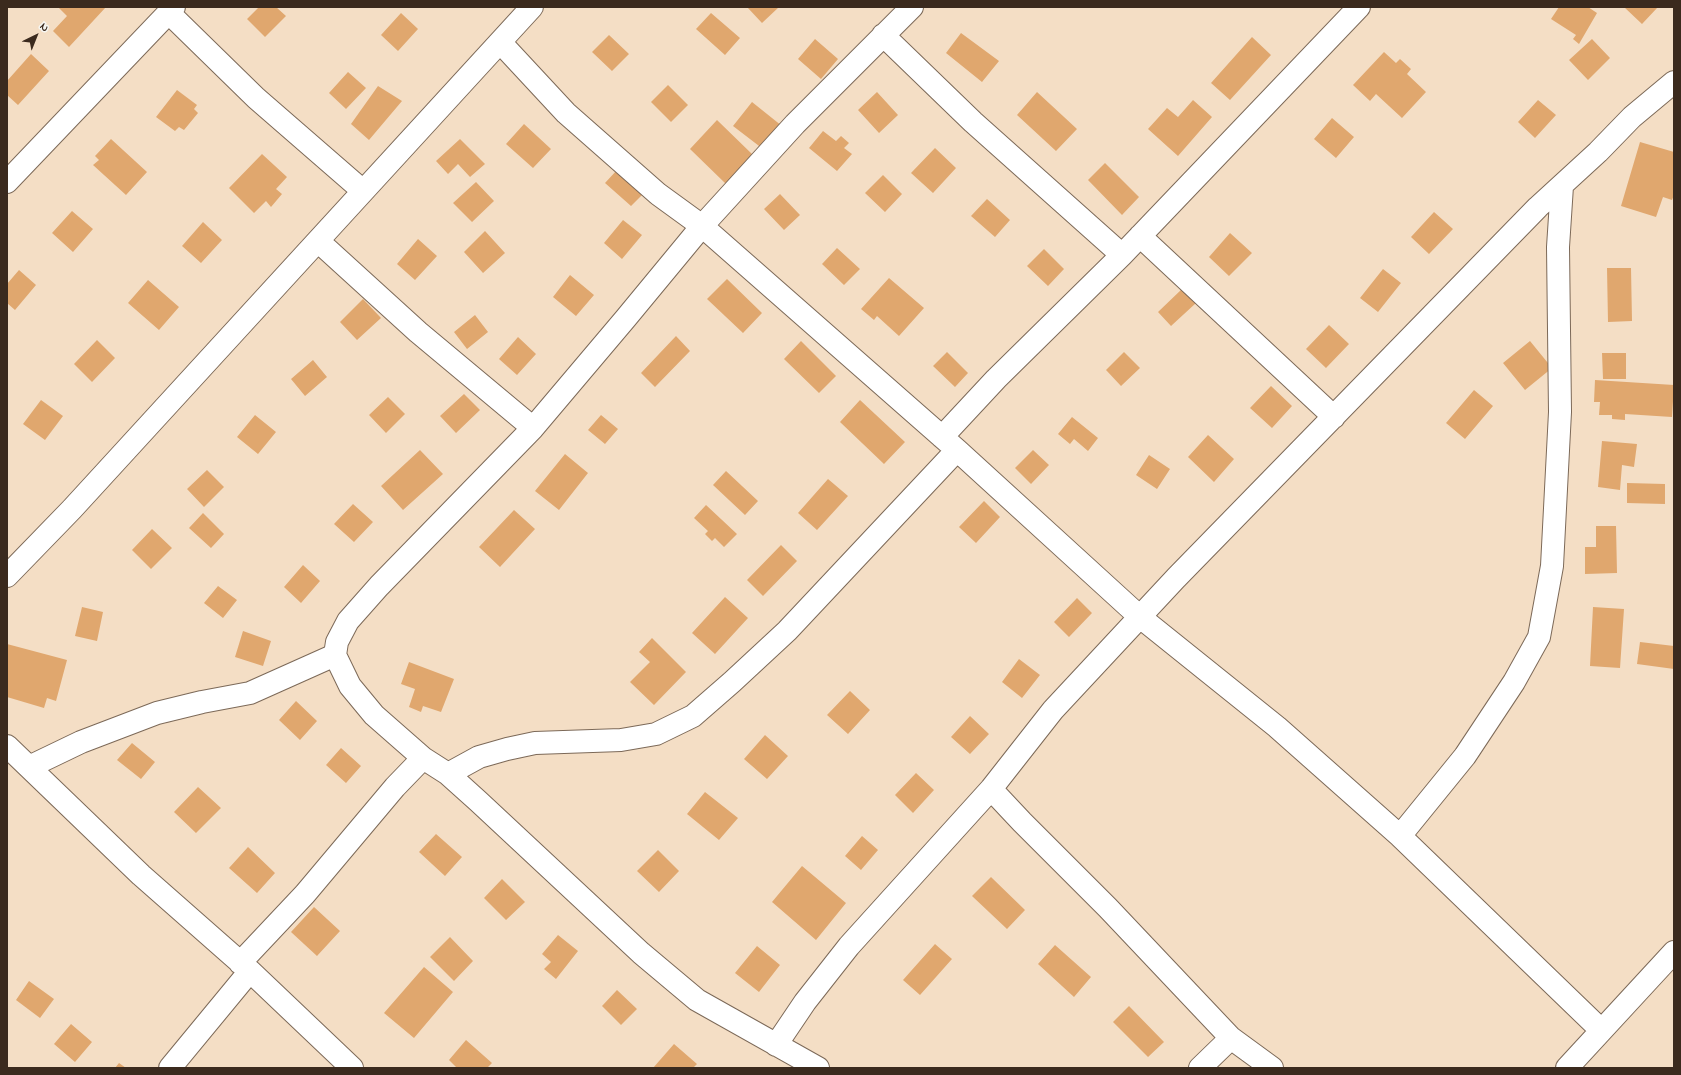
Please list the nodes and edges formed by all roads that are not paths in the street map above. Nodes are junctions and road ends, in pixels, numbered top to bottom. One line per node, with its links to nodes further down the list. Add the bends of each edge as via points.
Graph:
1 (532, 7): 6 (street)
2 (912, 7): 5 (street)
3 (1359, 7): 12 (street)
4 (172, 10): 8 (street); 10 (street, via 256,98)
5 (883, 35): 11 (street, via 795,124); 14 (street, via 973,122)
6 (500, 42): 10 (street); 11 (street, via 566,113 658,194)
7 (1674, 82): 9 (street, via 1632,117)
8 (7, 182)
9 (1562, 186): 15 (street, via 1538,207); 26 (street, via 1558,247 1560,412 1553,550 1538,637 1514,682 1465,756)
10 (363, 191): 13 (street)
11 (702, 226): 16 (street); 17 (street)
12 (1140, 236): 14 (street); 15 (street)
13 (318, 241): 16 (street, via 418,332); 18 (street, via 72,509)
14 (1122, 255): 17 (street, via 996,380)
15 (1334, 417): 19 (street)
16 (532, 428): 20 (street, via 348,621 337,642)
17 (949, 444): 19 (street); 24 (street, via 787,631 693,716 656,734 628,739 535,743 507,749 479,757)
18 (7, 576)
19 (1140, 618): 25 (street, via 1054,710); 26 (street, via 1276,727)
20 (335, 655): 22 (street, via 350,686 374,714); 23 (street, via 250,693 157,713 81,742)
21 (7, 746): 23 (street)
22 (423, 758): 24 (street); 28 (street, via 395,787)
23 (30, 767): 28 (street, via 141,874)
24 (448, 774): 31 (street, via 641,953 692,996)
25 (991, 789): 30 (street); 31 (street, via 849,946)
26 (1400, 836): 29 (street)
27 (1674, 952): 29 (street)
28 (245, 967): 32 (street); 33 (street)
29 (1602, 1030): 37 (street)
30 (1231, 1038): 35 (street); 36 (street)
31 (776, 1044): 34 (street)
32 (170, 1068)
33 (352, 1068)
34 (818, 1068)
35 (1200, 1068)
36 (1272, 1068)
37 (1567, 1068)

